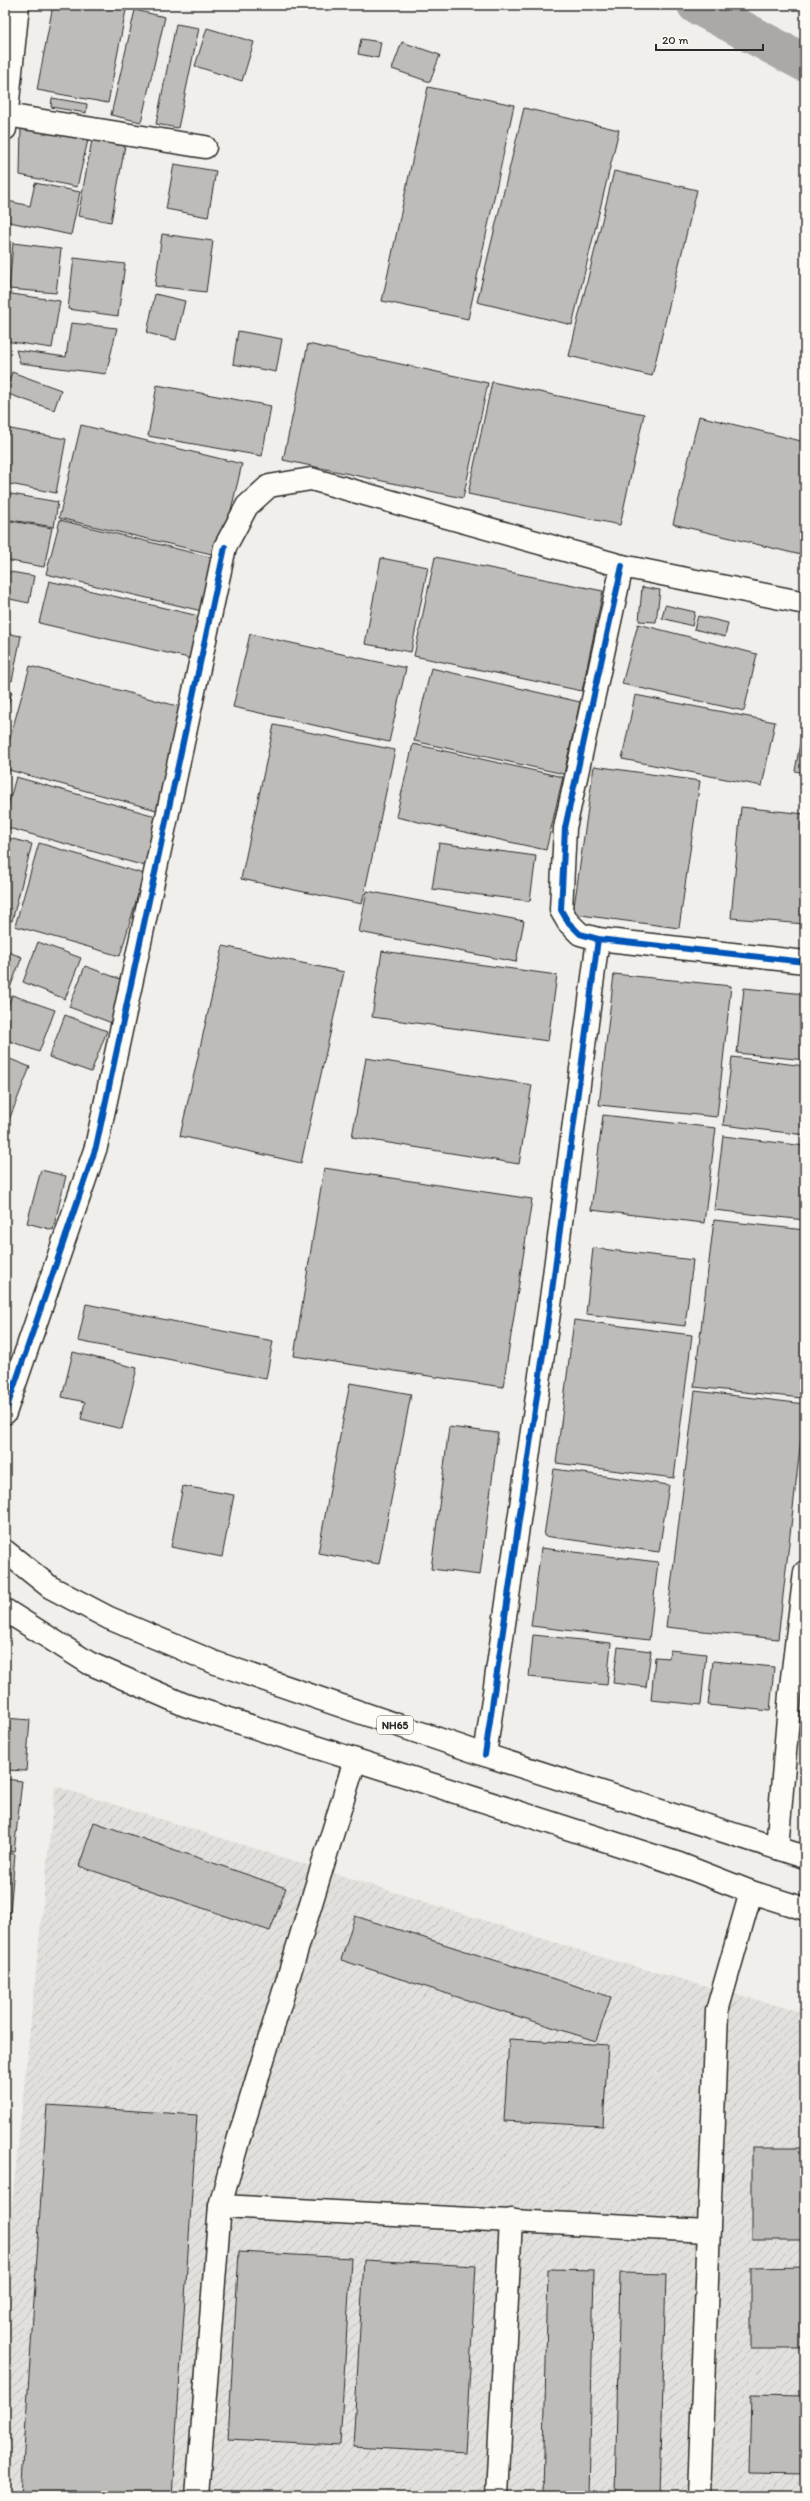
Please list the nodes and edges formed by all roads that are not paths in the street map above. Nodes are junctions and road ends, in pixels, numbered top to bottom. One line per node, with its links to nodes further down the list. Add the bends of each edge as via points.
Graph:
1 (18, 5): 2 (main road)
2 (6, 123): 3 (main road)
3 (204, 147)
4 (622, 566): 5 (main road); 6 (main road, via 565,828 561,910 580,934); 8 (main road, via 311,479 269,486 247,506 225,546 96,1147)
5 (805, 603)
6 (598, 939): 7 (main road); 12 (main road, via 545,1344)
7 (805, 962)
8 (5, 1413)
9 (5, 1551): 12 (main road, NH65, via 50,1587 123,1624 216,1663)
10 (805, 1572): 14 (main road, via 790,1694)
11 (5, 1610): 13 (main road, via 89,1663 185,1705)
12 (485, 1755): 14 (main road, NH65)
13 (355, 1760): 16 (main road, via 679,1864); 18 (main road)
14 (777, 1848): 15 (main road, NH65)
15 (805, 1857)
16 (751, 1892): 17 (main road); 20 (main road, via 717,2011)
17 (805, 1909)
18 (220, 2206): 19 (main road); 21 (main road)
19 (511, 2220): 20 (main road); 22 (main road)
20 (707, 2231): 23 (main road)
21 (197, 2496)
22 (497, 2496)
23 (699, 2496)

